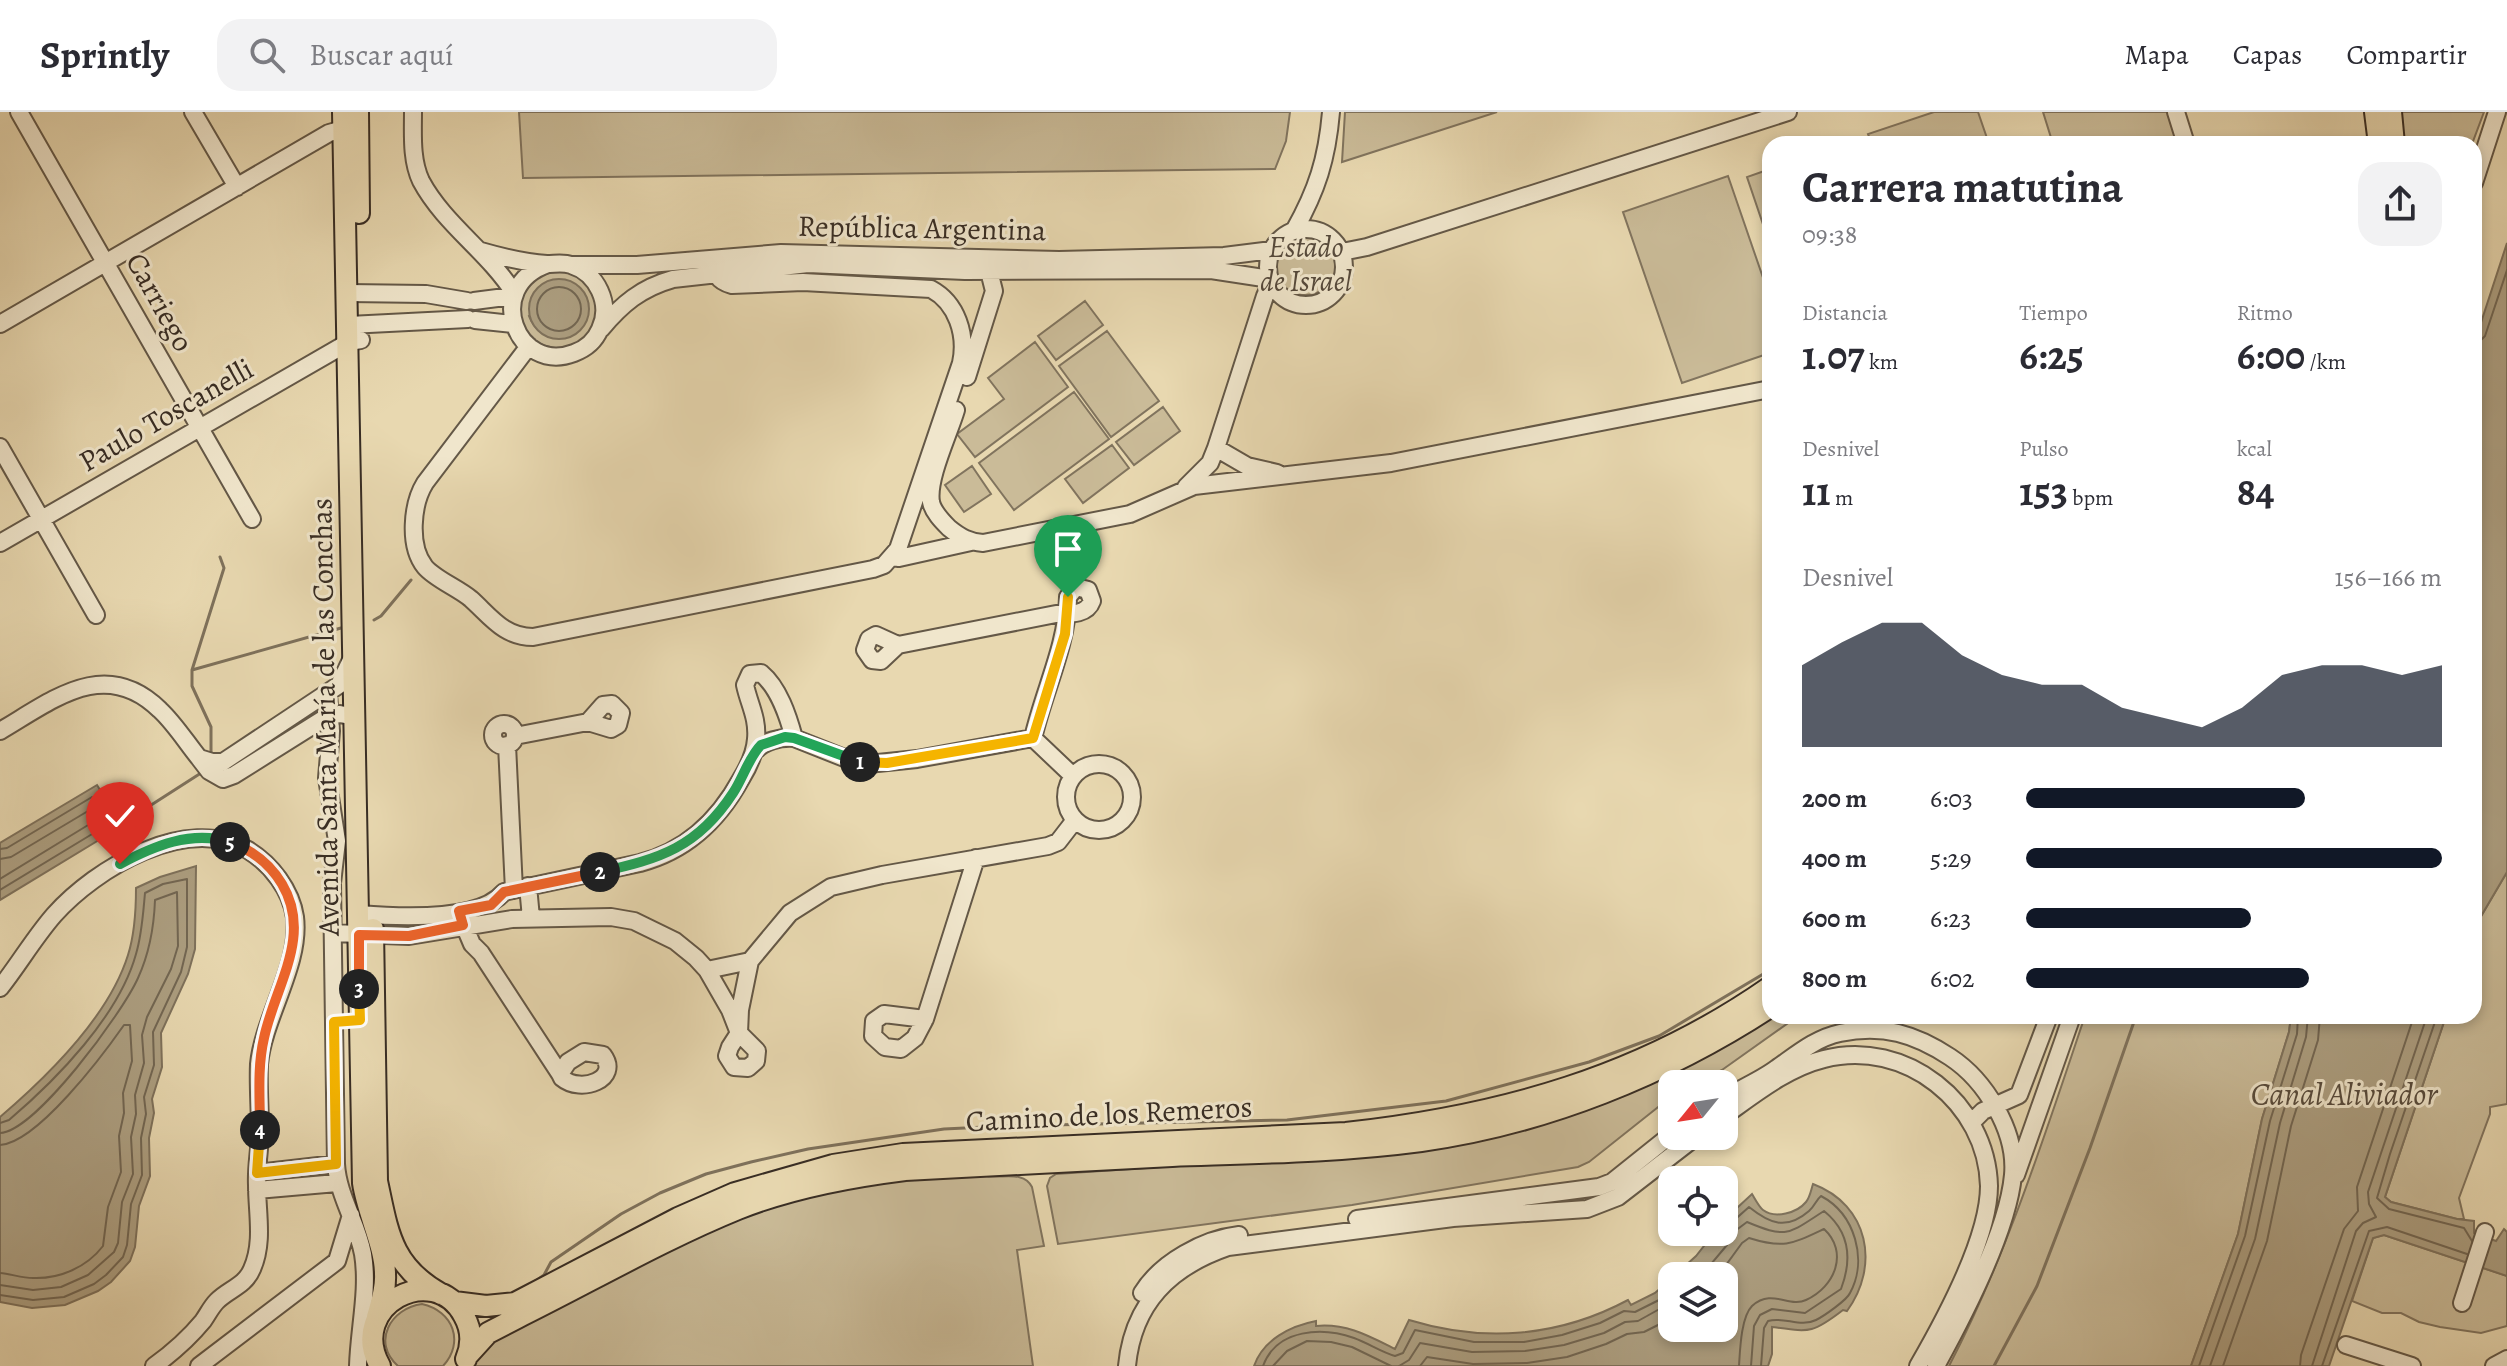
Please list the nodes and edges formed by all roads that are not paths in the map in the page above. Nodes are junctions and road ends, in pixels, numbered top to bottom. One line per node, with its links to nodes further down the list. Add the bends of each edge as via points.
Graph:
1 (19, 112): 24 (street, Carriego)
2 (193, 112): 16 (street)
3 (358, 112): 33 (main road, Avenida Santa María de las Conchas)
4 (413, 112): 22 (street, via 413,153 421,181)
5 (1331, 112): 17 (street, via 1325,162)
6 (1788, 112): 20 (street)
7 (2176, 112): 12 (street)
8 (2375, 112): 13 (main road)
9 (2391, 112): 14 (main road)
10 (2497, 112): 15 (street)
11 (343, 121): 16 (street); 33 (main road, Avenida Santa María de las Conchas)
12 (2184, 136)
13 (2378, 136)
14 (2393, 136)
15 (2482, 158)
16 (237, 187): 24 (street)
17 (1315, 190): 18 (street); 19 (street)
18 (1294, 231): 19 (street); 21 (street)
19 (1320, 231): 23 (street)
20 (1396, 237): 23 (street); 31 (street)
21 (1272, 250): 28 (street, República Argentina); 32 (street)
22 (481, 251): 25 (street); 35 (street)
23 (1342, 252): 31 (street)
24 (106, 263): 39 (street); 45 (street, Carriego)
25 (548, 264): 27 (street); 35 (street, via 527,274)
26 (966, 264): 28 (street, República Argentina); 29 (street, República Argentina, via 797,259); 30 (street, República Argentina)
27 (571, 265): 29 (street, República Argentina); 41 (street, via 600,290)
28 (1140, 265): 30 (street, República Argentina); 32 (street, República Argentina)
29 (714, 266): 41 (street, República Argentina, via 646,288); 54 (street, via 722,282 732,285 803,282 931,289 953,311 963,340 961,363)
30 (989, 271): 52 (street, via 991,306 931,488 935,511)
31 (1343, 277): 32 (street, via 1335,293 1313,305 1289,301)
32 (1270, 281): 47 (street)
33 (354, 293): 34 (street); 42 (main road, Avenida Santa María de las Conchas)
34 (426, 294): 36 (street); 38 (street)
35 (514, 294): 36 (street); 40 (street)
36 (466, 301): 37 (street)
37 (467, 319): 38 (street); 40 (street)
38 (427, 321): 42 (street)
39 (0, 324)
40 (513, 324): 43 (street)
41 (601, 329): 43 (street, via 582,350 569,355 555,357)
42 (355, 333): 45 (street, Paulo Toscanelli); 57 (main road, Avenida Santa María de las Conchas); 76 (main road, Avenida Santa María de las Conchas)
43 (529, 346): 54 (street, via 425,483 415,515 415,540 424,566 509,634 533,637 873,569)
44 (1762, 391): 48 (street, via 1391,463)
45 (198, 428): 50 (street, Carriego); 51 (street, Paulo Toscanelli)
46 (0, 447): 51 (street)
47 (1216, 448): 48 (street, via 1247,466); 49 (street, via 1203,472)
48 (1294, 475): 49 (street, via 1203,484)
49 (1181, 492): 52 (street, via 1130,514)
50 (252, 519)
51 (40, 520): 53 (street, Paulo Toscanelli); 55 (street)
52 (971, 542): 54 (street)
53 (0, 543)
54 (892, 557)
55 (96, 615)
56 (898, 645): 64 (street, via 1067,614)
57 (354, 654): 58 (street, via 339,685); 60 (main road, Avenida Santa María de las Conchas)
58 (328, 694): 59 (street); 66 (street, via 223,762)
59 (328, 716): 60 (street); 66 (street, via 223,779); 71 (street, via 327,778 337,841)
60 (355, 717): 68 (main road, Avenida Santa María de las Conchas)
61 (588, 722): 72 (street, via 511,741)
62 (0, 731): 66 (street, via 74,689 109,683 128,688 159,709)
63 (794, 738): 64 (street, via 868,764); 65 (street); 65 (street, via 771,684 755,672 745,685 756,722)
64 (1033, 738): 67 (street)
65 (755, 751): 72 (street, via 722,810 682,845 648,861)
66 (199, 758)
67 (1073, 776): 69 (street, via 1066,803); 69 (street, via 1090,765 1110,766 1126,778 1132,797 1127,816 1112,828 1092,830)
68 (357, 817): 71 (street); 76 (main road, Avenida Santa María de las Conchas)
69 (1075, 820): 70 (street, via 1058,842)
70 (976, 858): 78 (street, via 831,887 790,913); 83 (street)
71 (332, 883): 77 (street)
72 (521, 888): 73 (street, via 504,892); 75 (street)
73 (493, 913): 74 (street); 75 (street)
74 (461, 918): 76 (street, via 409,936); 92 (street, via 472,944)
75 (531, 918): 79 (street, via 634,921 675,941)
76 (366, 925): 77 (street); 84 (main road, Avenida Santa María de las Conchas); 107 (main road, Avenida Santa María de las Conchas, via 377,1181 385,1220 406,1268)
77 (333, 933): 85 (street)
78 (750, 961): 79 (street); 79 (street, via 739,1033)
79 (707, 970)
80 (0, 988): 102 (street, via 67,901 134,856 197,837 234,843 258,857 286,891 295,927 259,1065)
81 (1762, 992): 107 (main road, Camino de los Remeros, via 1705,1028 1635,1061 1566,1089 1478,1112 1346,1133 865,1159 735,1193 520,1302 486,1306)
82 (1762, 1012): 112 (main road, Camino de los Remeros, via 1676,1061 1609,1090 1454,1135 1347,1149 905,1170 784,1194 715,1219 488,1333)
83 (925, 1019)
84 (360, 1020): 85 (street); 109 (main road, Avenida Santa María de las Conchas, via 363,1183 386,1271)
85 (334, 1022): 101 (street)
86 (2046, 1024): 94 (street, via 2023,1088)
87 (2069, 1024): 99 (street)
88 (1873, 1030): 89 (street); 90 (street, via 1880,1047); 93 (street, via 1819,1040)
89 (1901, 1034): 91 (street, via 1889,1043); 94 (street, via 1923,1039 1962,1065)
90 (1872, 1056): 91 (street); 95 (street, via 1827,1058 1805,1065)
91 (1893, 1061): 96 (street, via 1930,1078)
92 (560, 1074)
93 (1738, 1090)
94 (1997, 1106): 96 (street); 99 (street)
95 (1738, 1107)
96 (1972, 1122): 100 (street)
97 (1658, 1145): 116 (street, via 1599,1187 1213,1240 1159,1272 1144,1288 1129,1314)
98 (1679, 1150): 117 (street, via 1618,1197 1587,1209 1453,1218 1215,1252 1179,1271 1155,1292 1129,1342)
99 (2018, 1157): 100 (street, via 2003,1163); 119 (street, via 2001,1223)
100 (1985, 1159): 118 (street, via 1989,1188 1982,1231)
101 (336, 1164): 102 (street); 103 (street)
102 (257, 1173): 104 (street)
103 (337, 1183): 104 (street); 105 (street)
104 (257, 1190): 114 (street, via 259,1241 251,1272)
105 (352, 1214): 113 (street, via 365,1269); 115 (street, via 337,1261)
106 (2485, 1232): 108 (street)
107 (447, 1298): 109 (main road, Camino de los Remeros, via 411,1291 386,1305); 112 (main road, via 469,1326)
108 (2462, 1303)
109 (377, 1317): 113 (main road, Avenida Santa María de las Conchas)
110 (2346, 1345): 120 (street)
111 (2507, 1359): 121 (street)
112 (465, 1360)
113 (372, 1363)
114 (154, 1366)
115 (199, 1366)
116 (1116, 1366)
117 (1127, 1366)
118 (1918, 1366)
119 (1936, 1366)
120 (2412, 1366)
121 (2494, 1366)

